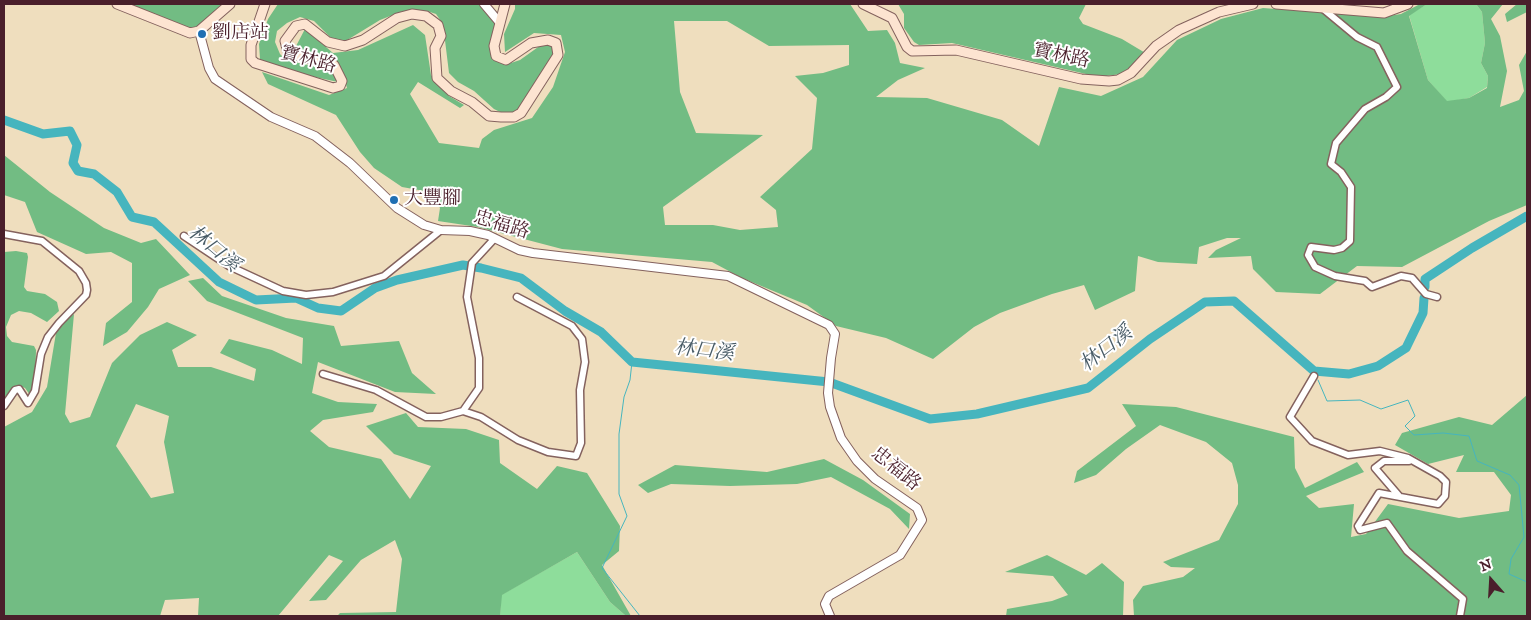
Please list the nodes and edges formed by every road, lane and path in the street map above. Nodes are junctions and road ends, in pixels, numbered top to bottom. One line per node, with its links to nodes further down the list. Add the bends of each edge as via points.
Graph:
1 (117, 4): 12 (main road, via 183,32)
2 (230, 4): 12 (main road)
3 (265, 4): 11 (main road, 寶林路, via 250,46 251,59 255,63 336,88 342,84 342,78 334,65 290,54 286,41 296,26 306,24 328,42 344,46 363,40 397,18 412,14 426,16 438,24 441,36 435,48 437,78 489,116 514,117 521,113 548,72 558,50 556,43 539,40 506,60 500,59 494,52)
4 (484, 4): 11 (street)
5 (506, 4): 11 (main road, 寶林路)
6 (863, 4): 7 (main road, 寶林路, via 892,18 912,51 956,50 1081,79 1109,81 1131,72 1166,37 1202,19)
7 (1253, 4)
8 (1276, 4): 10 (main road)
9 (1408, 4): 10 (main road, via 1384,13)
10 (1321, 7): 18 (street, via 1357,37 1377,47 1397,87 1386,98 1365,109 1336,143 1331,164 1351,187 1350,241 1334,250 1311,247 1308,255 1315,268 1336,276 1365,281 1372,287 1401,276 1412,278 1426,294)
11 (500, 24)
12 (199, 31): 13 (street, 忠福路, via 215,79 271,117 315,136 350,163 397,208 424,225)
13 (441, 230): 15 (street, via 384,276 333,292 306,295 283,291 229,266); 16 (street, 忠福路, via 470,231)
14 (4, 234): 21 (street, via 42,240 79,271 87,290 48,337 41,354 35,391 28,402 19,389)
15 (184, 236)
16 (495, 238): 22 (street, via 472,262 467,297 479,358 479,388); 25 (street, 忠福路, via 533,253 728,276 829,325 835,334 828,393 834,420 849,450 876,479 917,508 922,520 900,555 829,596 826,604)
17 (517, 297): 22 (street, via 572,326 582,339 585,362 580,390 581,443 576,456 548,452 518,440 481,417)
18 (1437, 297)
19 (323, 374): 22 (street, via 376,390 426,417)
20 (1314, 376): 23 (street, via 1290,417 1312,441 1348,455 1380,451)
21 (4, 406)
22 (462, 411)
23 (1413, 461): 24 (street, via 1384,461 1375,468); 24 (street, via 1446,482 1445,496 1438,504)
24 (1399, 496): 26 (street, via 1380,493 1358,526 1360,530 1387,523 1407,551 1463,599)
25 (830, 616)
26 (1460, 616)

